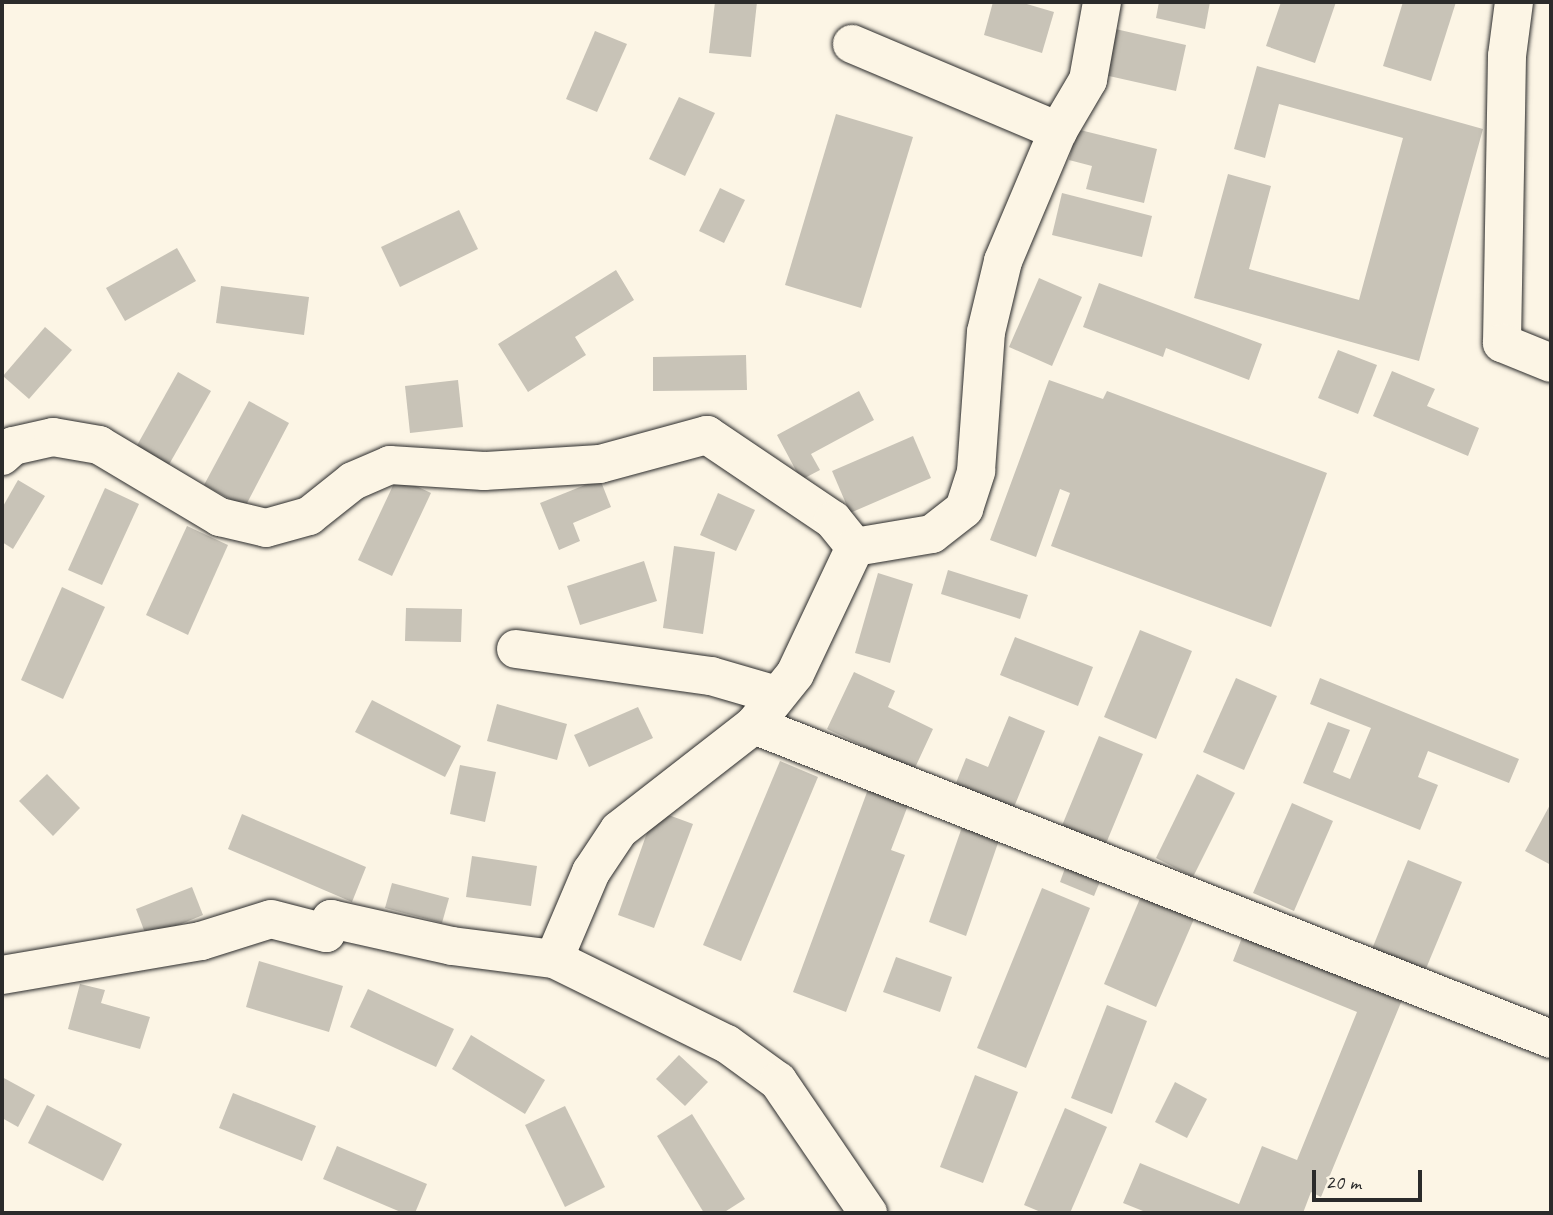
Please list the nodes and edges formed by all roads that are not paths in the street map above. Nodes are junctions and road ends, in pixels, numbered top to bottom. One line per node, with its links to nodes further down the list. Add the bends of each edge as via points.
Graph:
1 (1102, 2): 4 (street, via 1088,80)
2 (1514, 2): 5 (street, via 1507,55 1502,343)
3 (852, 44): 4 (street)
4 (1058, 131): 7 (street, via 1003,261 986,332 976,471 964,509 932,534)
5 (1551, 363)
6 (2, 456): 7 (street, via 13,446 53,437 99,445 220,517 266,528 309,516 353,481 390,465 484,471 600,464 707,435 833,520)
7 (855, 547): 9 (street, via 795,674)
8 (516, 649): 9 (street, via 711,676)
9 (776, 695): 10 (street)
10 (754, 725): 11 (street, via 618,830 591,872); 13 (street)
11 (554, 959): 12 (street, via 452,946 331,919 326,933 271,919 201,941); 14 (street, via 727,1044 778,1082)
12 (2, 975)
13 (1551, 1039)
14 (868, 1213)

